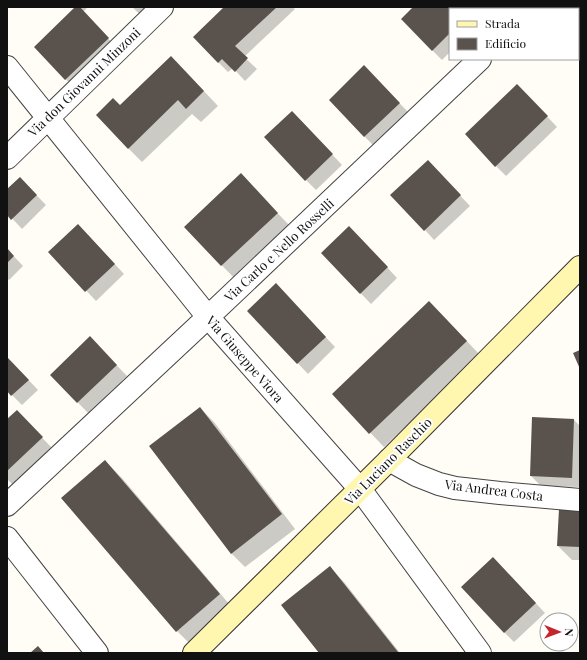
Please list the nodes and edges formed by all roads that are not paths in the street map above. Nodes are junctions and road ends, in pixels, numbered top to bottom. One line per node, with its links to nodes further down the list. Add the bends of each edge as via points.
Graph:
1 (162, 7): 4 (street, Via don Giovanni Minzoni)
2 (479, 60): 7 (street, Via Carlo e Nello Rosselli)
3 (7, 68): 4 (street, Via Giuseppe Viora)
4 (48, 118): 5 (street, Via don Giovanni Minzoni); 7 (street, Via Giuseppe Viora)
5 (7, 158)
6 (580, 267): 8 (street, Via Luciano Raschio)
7 (208, 317): 9 (street, Via Giuseppe Viora); 11 (street, Via Carlo e Nello Rosselli)
8 (389, 460): 9 (street, Via Luciano Raschio); 10 (street, Via Andrea Costa, via 416,475 455,488)
9 (360, 489): 14 (street, Via Luciano Raschio); 15 (street, Via Giuseppe Viora)
10 (580, 500)
11 (7, 505)
12 (7, 538): 13 (street)
13 (97, 653)
14 (194, 653)
15 (480, 653)

